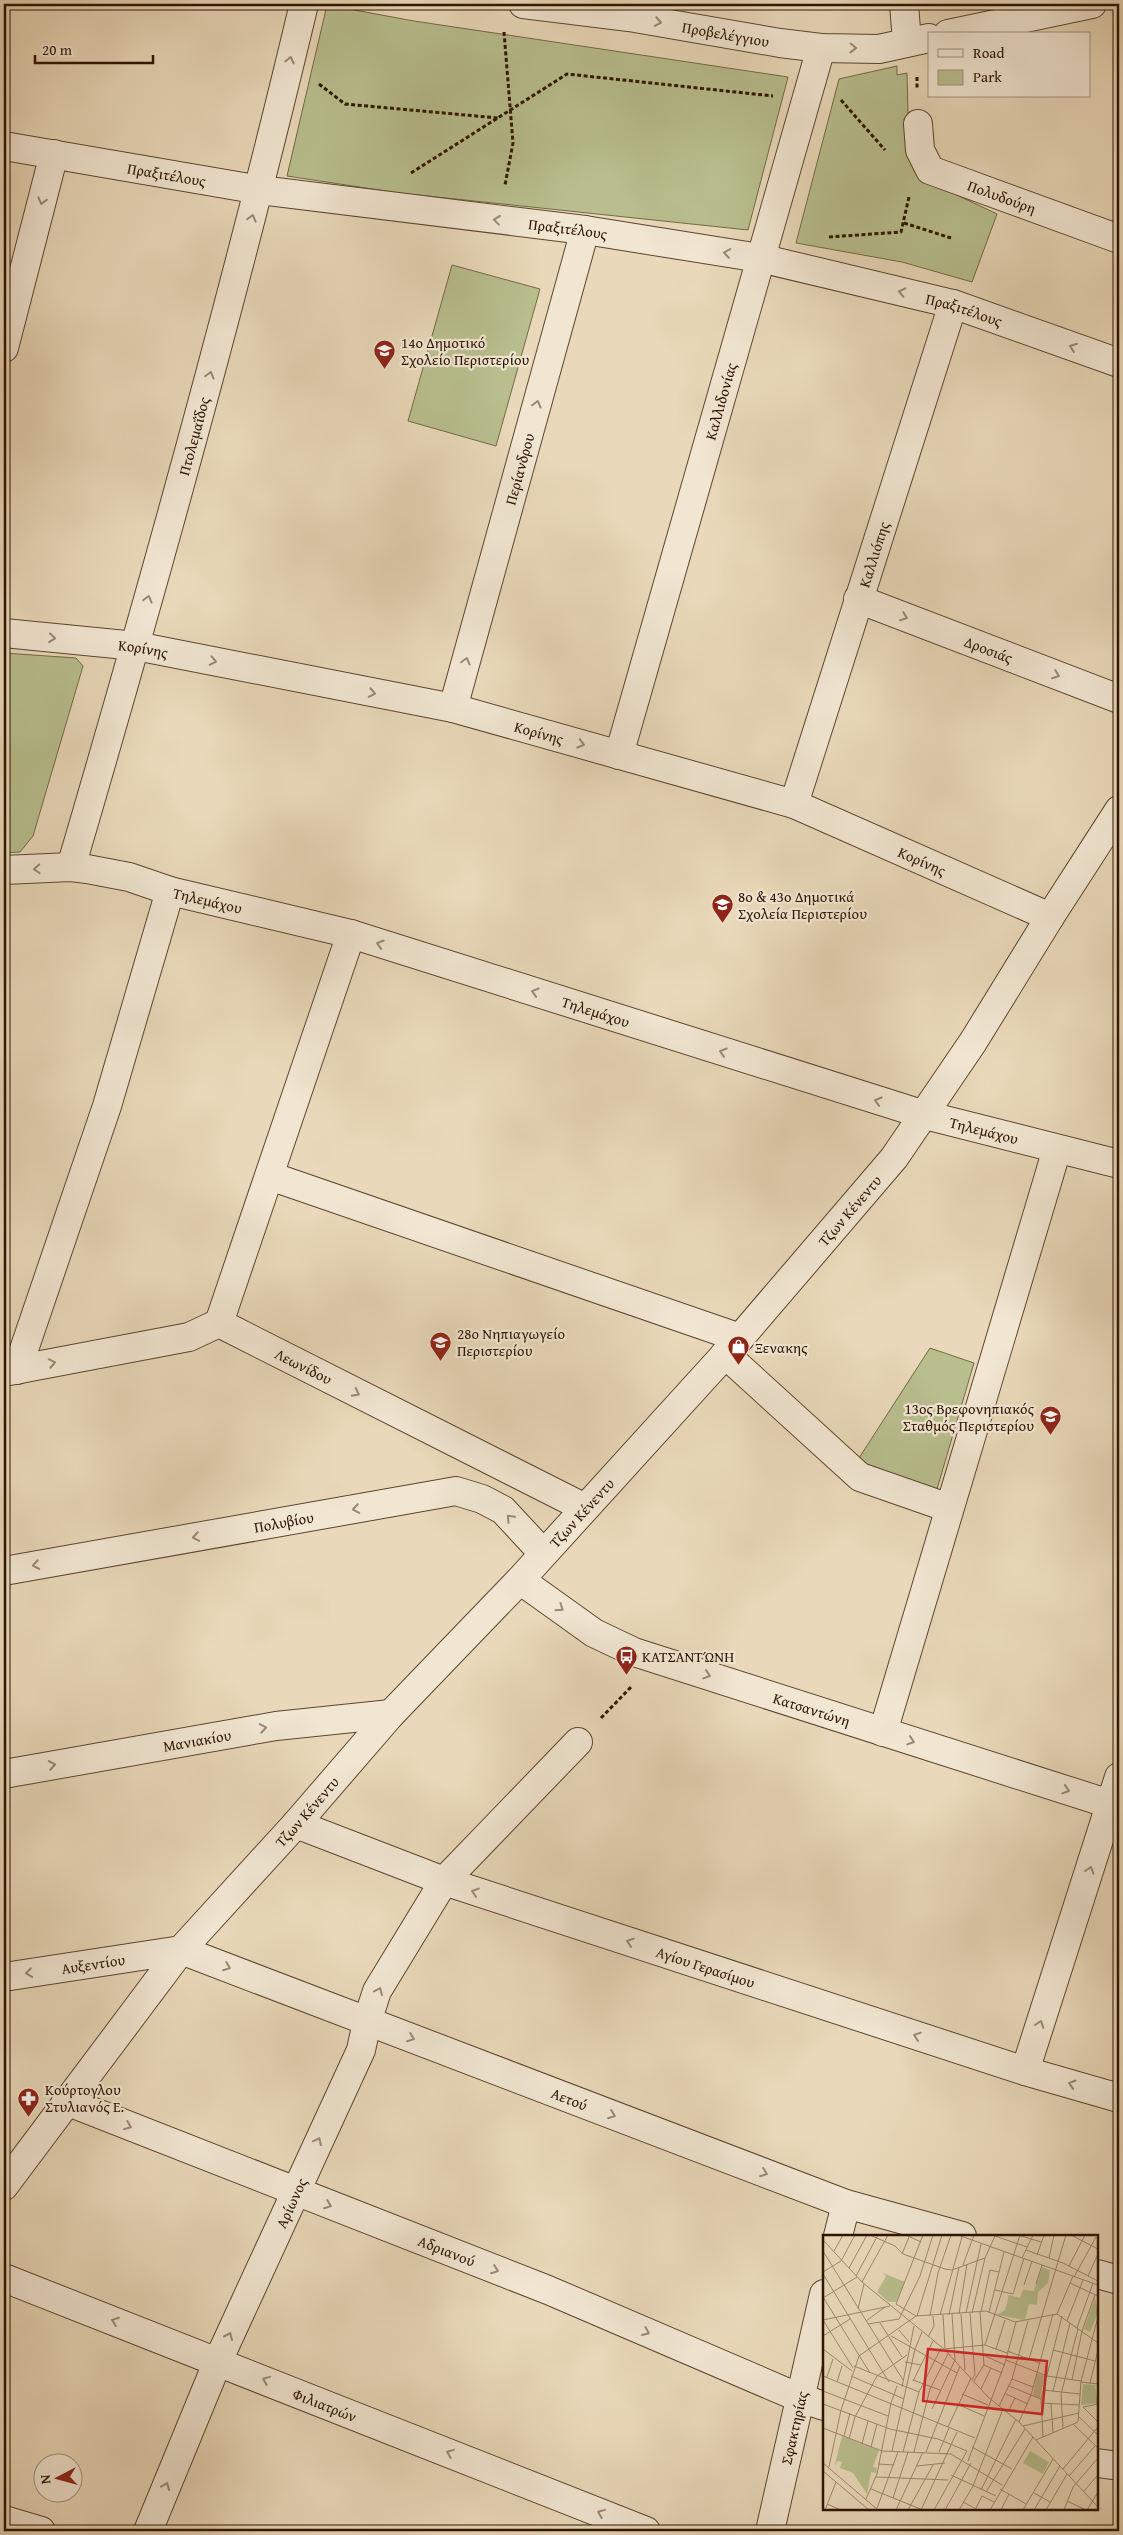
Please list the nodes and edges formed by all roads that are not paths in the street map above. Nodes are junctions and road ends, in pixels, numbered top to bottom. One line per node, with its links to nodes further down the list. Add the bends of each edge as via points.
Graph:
1 (304, 4): 12 (street, Πτολεμαΐδος, one-way to 1)
2 (523, 4): 5 (street, Προβελέγγιου)
3 (904, 4): 7 (street)
4 (1092, 4): 6 (street)
5 (628, 10): 8 (street, Προβελέγγιου, one-way to 8, via 780,43)
6 (958, 32)
7 (913, 41): 8 (street, Προβελέγγιου, one-way to 7, via 879,49)
8 (820, 48): 15 (street, Καλλιδονίας)
9 (919, 137): 14 (street, Πολυδούρη, via 930,170)
10 (4, 146): 11 (street, Πραξιτέλους)
11 (54, 154): 12 (street, Πραξιτέλους); 17 (street, one-way to 17)
12 (260, 190): 13 (street, Πραξιτέλους, one-way to 12); 21 (street, Πτολεμαΐδος, one-way to 12)
13 (584, 230): 15 (street, Πραξιτέλους, one-way to 13); 23 (street, Περίανδρου, one-way to 13)
14 (1119, 239)
15 (760, 258): 16 (street, Πραξιτέλους, one-way to 15); 24 (street, Καλλιδονίας)
16 (953, 304): 18 (street, Πραξιτέλους, one-way to 16); 19 (street, Καλλιόπης)
17 (4, 348)
18 (1119, 363)
19 (858, 599): 22 (street, Δροσιάς, one-way to 22); 25 (street, Καλλιόπης)
20 (4, 633): 21 (street, Κορίνης, one-way to 21)
21 (136, 646): 23 (street, Κορίνης, one-way to 23); 27 (street, Πτολεμαΐδος)
22 (1119, 699)
23 (453, 708): 24 (street, Κορίνης, one-way to 24)
24 (619, 754): 25 (street, Κορίνης)
25 (794, 804): 30 (street, Κορίνης)
26 (1118, 814): 30 (street, Τζων Κένεντυ)
27 (71, 867): 28 (street, Τηλεμάχου, one-way to 28); 29 (street, Τηλεμάχου, via 129,877)
28 (4, 870)
29 (170, 890): 31 (street, Τηλεμάχου); 38 (street, via 107,1106)
30 (1050, 917): 32 (street, Τζων Κένεντυ)
31 (351, 934): 32 (street, Τηλεμάχου, one-way to 31); 35 (street)
32 (925, 1115): 33 (street, Τηλεμάχου); 37 (street, Τζων Κένεντυ, via 894,1158)
33 (1057, 1149): 34 (street, Τηλεμάχου); 40 (street)
34 (1119, 1164)
35 (270, 1176): 36 (street); 37 (street)
36 (219, 1323): 38 (street, one-way to 36, via 189,1337); 39 (street, Λεωνίδου, one-way to 39)
37 (732, 1346): 39 (street, Τζων Κένεντυ); 40 (street, via 860,1477)
38 (10, 1371)
39 (585, 1508): 41 (street, Τζων Κένεντυ)
40 (949, 1508): 45 (street)
41 (543, 1554): 42 (street, Πολυβίου, one-way to 42, via 503,1510 456,1491); 43 (street, Τζων Κένεντυ)
42 (4, 1571)
43 (520, 1580): 44 (street, Τζων Κένεντυ); 45 (street, Κατσαντώνη, one-way to 45, via 594,1633 634,1652)
44 (391, 1714): 47 (street, Μανιακίου, one-way to 44, via 276,1726); 50 (street, Τζων Κένεντυ)
45 (883, 1732): 49 (street, Κατσαντώνη, one-way to 49)
46 (578, 1742): 51 (street, Αρίωνος)
47 (4, 1774)
48 (1119, 1777): 49 (street)
49 (1115, 1805): 55 (street, one-way to 49)
50 (296, 1824): 51 (street, Αγίου Γερασίμου); 52 (street, Τζων Κένεντυ)
51 (444, 1882): 54 (street, Αρίωνος, one-way to 51, via 377,1991); 55 (street, Αγίου Γερασίμου, one-way to 51)
52 (181, 1950): 53 (street, Αυξεντίου, one-way to 53); 54 (street, Αετού, one-way to 54); 57 (street, Τζων Κένεντυ)
53 (4, 1977)
54 (367, 2022): 59 (street, Αρίωνος, one-way to 54, via 361,2050); 60 (street, Αετού, one-way to 60)
55 (1025, 2071): 56 (street, Αγίου Γερασίμου, one-way to 55)
56 (1119, 2098)
57 (66, 2101): 58 (street, Τζων Κένεντυ); 59 (street, Αδριανού, one-way to 59)
58 (4, 2186)
59 (294, 2192): 67 (street, Αρίωνος, one-way to 59); 68 (street, Αδριανού, one-way to 68, via 548,2290)
60 (846, 2204): 61 (street); 62 (street, Αετού)
61 (838, 2235)
62 (958, 2235)
63 (1098, 2274): 65 (street)
64 (4, 2278): 67 (street, Φιλιατρών, one-way to 64)
65 (1119, 2280)
66 (823, 2303): 68 (street, Σφακτηρίας)
67 (218, 2361): 73 (street, Αρίωνος, one-way to 67); 74 (street, Φιλιατρών, one-way to 67)
68 (812, 2402): 75 (street, Σφακτηρίας)
69 (1098, 2463): 70 (street)
70 (1119, 2466)
71 (4, 2520): 72 (street)
72 (41, 2531)
73 (148, 2531)
74 (646, 2531)
75 (770, 2531)

